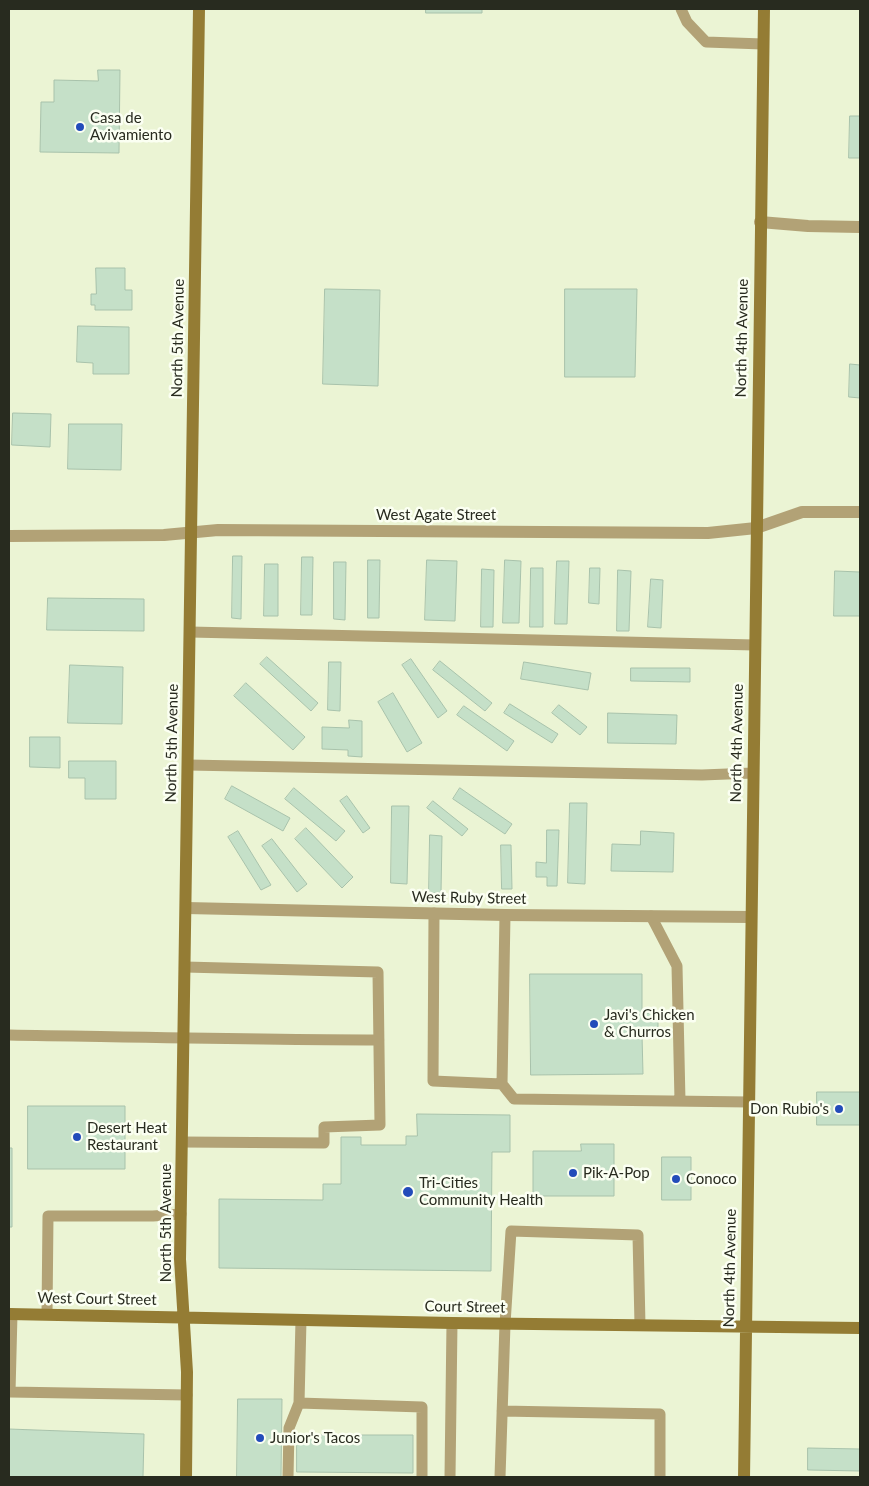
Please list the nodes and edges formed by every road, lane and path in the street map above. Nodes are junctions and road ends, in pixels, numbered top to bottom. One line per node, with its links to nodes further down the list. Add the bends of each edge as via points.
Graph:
1 (199, 9): 9 (main road, North 5th Avenue)
2 (682, 9): 4 (lane, via 687,22 706,42)
3 (764, 9): 4 (main road, North 4th Avenue)
4 (763, 44): 5 (main road, North 4th Avenue)
5 (760, 222): 6 (street); 8 (main road, North 4th Avenue)
6 (860, 227)
7 (860, 512): 8 (street, West Agate Street, via 802,512)
8 (756, 528): 9 (street, West Agate Street, via 708,533 218,530); 12 (main road, North 4th Avenue)
9 (191, 534): 10 (street, West Agate Street); 11 (main road, North 5th Avenue)
10 (9, 536)
11 (190, 632): 12 (lane); 13 (main road, North 5th Avenue)
12 (755, 645): 14 (main road, North 4th Avenue)
13 (188, 765): 14 (lane, via 702,776); 15 (main road, North 5th Avenue)
14 (753, 773): 19 (main road, North 4th Avenue)
15 (186, 908): 16 (street, West Ruby Street); 20 (main road, North 5th Avenue)
16 (434, 913): 17 (street, West Ruby Street); 24 (lane, via 433,1081)
17 (505, 915): 18 (street, West Ruby Street); 24 (lane)
18 (651, 916): 19 (street, West Ruby Street); 25 (lane, via 677,966)
19 (752, 917): 26 (main road, North 4th Avenue)
20 (185, 966): 22 (main road, North 5th Avenue); 23 (lane, via 378,972)
21 (9, 1035): 22 (lane)
22 (184, 1039): 23 (lane); 27 (main road, North 5th Avenue)
23 (379, 1040): 27 (lane, via 380,1125 324,1127 324,1143)
24 (502, 1084): 25 (lane, via 514,1099)
25 (680, 1101): 26 (lane)
26 (749, 1102): 36 (main road, North 4th Avenue)
27 (182, 1142): 28 (main road, North 5th Avenue)
28 (181, 1214): 30 (lane, via 48,1216); 31 (main road, North 5th Avenue)
29 (10, 1314): 30 (main road, West Court Street); 38 (lane, via 10,1392)
30 (47, 1314): 31 (main road, West Court Street)
31 (184, 1317): 32 (main road, Court Street); 38 (main road, North 5th Avenue)
32 (301, 1320): 33 (main road, Court Street); 39 (lane)
33 (452, 1323): 34 (main road, Court Street); 44 (lane)
34 (505, 1324): 35 (main road, Court Street); 35 (lane, via 511,1232 638,1235); 40 (lane)
35 (640, 1325): 36 (main road, Court Street)
36 (745, 1326): 37 (main road); 47 (main road, North 4th Avenue)
37 (860, 1328)
38 (187, 1395): 41 (main road, North 5th Avenue)
39 (299, 1404): 42 (lane, via 289,1428); 43 (lane, via 422,1406)
40 (502, 1411): 45 (lane); 46 (lane, via 660,1414)
41 (186, 1477)
42 (288, 1477)
43 (422, 1477)
44 (450, 1477)
45 (500, 1477)
46 (660, 1477)
47 (744, 1477)

